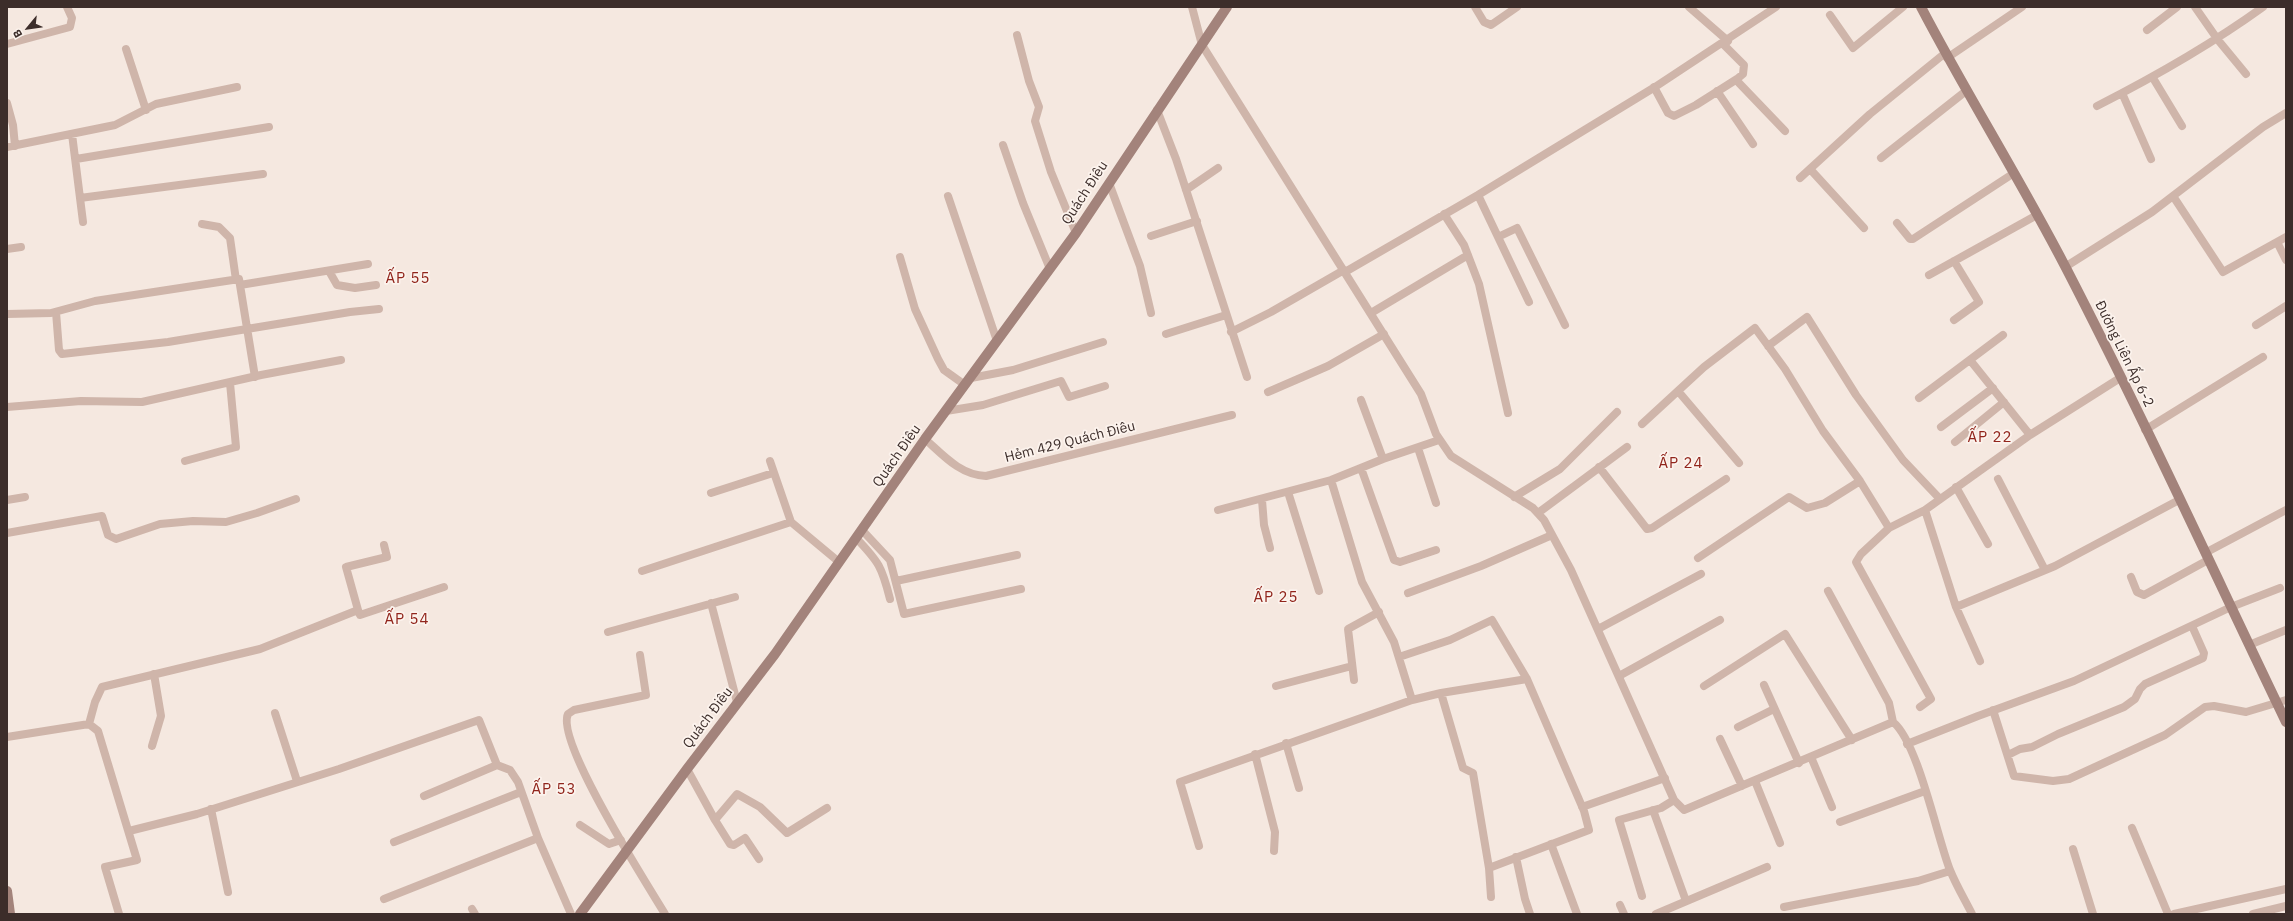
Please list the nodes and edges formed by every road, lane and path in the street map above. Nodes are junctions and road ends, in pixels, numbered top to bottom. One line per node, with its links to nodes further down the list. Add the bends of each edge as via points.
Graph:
1 (67, 7): 19 (street, via 72,18 70,27)
2 (1192, 7): 20 (street)
3 (1227, 7): 20 (main road, Quách Điêu)
4 (1475, 7): 5 (street, via 1484,22 1490,25)
5 (1517, 7)
6 (1689, 7): 18 (street)
7 (1776, 7): 18 (street)
8 (1903, 7): 14 (street, via 1853,48)
9 (1921, 7): 22 (main road, Đường Liên Ấp 6-2)
10 (2022, 7): 22 (street)
11 (2177, 7): 15 (street)
12 (2195, 7): 17 (street)
13 (2263, 7): 17 (street)
14 (1830, 15)
15 (2147, 30)
16 (1016, 35): 64 (street, via 1039,107 1035,121 1051,172)
17 (2218, 40): 23 (street); 24 (street)
18 (1725, 42): 25 (street, via 1744,65 1742,74); 27 (street)
19 (7, 44)
20 (1202, 45): 34 (main road, Quách Điêu); 79 (street)
21 (126, 49): 33 (street)
22 (1946, 56): 29 (main road, Đường Liên Ấp 6-2); 47 (street, via 1870,114)
23 (2246, 74)
24 (2153, 78): 30 (street); 36 (street)
25 (1737, 79): 28 (street); 38 (street, via 1746,92)
26 (237, 87): 33 (street, via 156,104)
27 (1654, 88): 28 (street, via 1668,113 1674,116); 53 (street)
28 (1718, 91): 40 (street)
29 (1966, 91): 43 (street); 48 (main road, Đường Liên Ấp 6-2)
30 (2122, 93): 32 (street); 44 (street)
31 (7, 103): 42 (street, via 13,125)
32 (2097, 106)
33 (146, 110): 39 (street, via 115,125)
34 (1156, 110): 51 (main road, Quách Điêu); 52 (street)
35 (2286, 113): 55 (street, via 2263,127)
36 (2182, 126)
37 (269, 127): 45 (street)
38 (1785, 131)
39 (72, 134): 42 (street); 45 (street)
40 (1753, 144)
41 (1003, 145): 77 (street)
42 (11, 147)
43 (1881, 158)
44 (2151, 159)
45 (76, 160): 56 (street)
46 (1218, 168): 52 (street)
47 (1810, 169): 50 (street); 63 (street)
48 (2014, 173): 58 (main road, Đường Liên Ấp 6-2); 61 (street, via 1913,239 1910,239)
49 (263, 174): 56 (street)
50 (1800, 178)
51 (1108, 183): 64 (main road, Quách Điêu); 87 (street, via 1140,266)
52 (1186, 190): 59 (street)
53 (1478, 195): 57 (street); 66 (street)
54 (948, 196): 99 (street)
55 (2173, 196): 68 (street, via 2223,272); 76 (street)
56 (80, 198): 60 (street)
57 (1444, 214): 71 (street); 79 (street)
58 (2037, 215): 74 (street); 76 (main road, Đường Liên Ấp 6-2)
59 (1197, 221): 65 (street); 90 (street)
60 (83, 222)
61 (1897, 223)
62 (202, 224): 81 (street, via 220,227 230,238)
63 (1864, 228)
64 (1076, 233): 77 (main road, Quách Điêu)
65 (1151, 236)
66 (1498, 237): 83 (street); 92 (street, via 1517,228)
67 (2286, 237): 68 (street)
68 (2277, 242): 73 (street)
69 (21, 247): 70 (street)
70 (7, 249)
71 (1468, 255): 88 (street); 120 (street, via 1479,284)
72 (900, 257): 108 (street, via 915,310 944,370)
73 (2286, 260)
74 (1954, 261): 80 (street); 91 (street, via 1979,302)
75 (368, 264): 78 (street)
76 (2065, 267): 107 (main road, Đường Liên Ấp 6-2)
77 (1050, 269): 99 (main road, Quách Điêu)
78 (329, 271): 81 (street); 82 (street, via 338,285 344,288)
79 (1345, 271): 88 (street); 95 (street)
80 (1929, 275)
81 (238, 282): 86 (street, via 95,301); 94 (street)
82 (376, 285)
83 (1529, 302)
84 (2286, 306): 93 (street)
85 (379, 309): 94 (street)
86 (56, 312): 89 (street); 94 (street, via 59,350 62,354)
87 (1151, 313)
88 (1371, 313): 97 (street)
89 (7, 314)
90 (1226, 315): 95 (street); 96 (street)
91 (1954, 320)
92 (1565, 325)
93 (2256, 326)
94 (247, 330): 105 (street)
95 (1231, 332): 106 (street)
96 (1166, 334)
97 (1384, 334): 113 (street, via 1328,366); 127 (street, via 1421,394)
98 (2003, 335): 104 (street)
99 (998, 341): 108 (main road, Quách Điêu)
100 (1103, 342): 108 (street)
101 (1768, 346): 112 (street, via 1753,328); 141 (street, via 1823,431); 148 (street, via 1807,317 1856,395 1903,460)
102 (2263, 357): 124 (street)
103 (341, 360): 105 (street)
104 (1970, 360): 111 (street); 114 (street)
105 (255, 377): 109 (street)
106 (1247, 377)
107 (2120, 378): 124 (main road, Đường Liên Ấp 6-2); 125 (street)
108 (968, 382): 118 (main road, Quách Điêu)
109 (230, 383): 117 (street, via 142,402 82,401); 132 (street, via 236,447)
110 (1105, 386): 118 (street, via 1069,397 1061,381 983,405)
111 (1993, 388): 116 (street); 123 (street)
112 (1678, 391): 122 (street); 134 (street)
113 (1268, 392)
114 (1920, 398)
115 (1361, 400): 131 (street)
116 (2004, 402): 125 (street); 128 (street)
117 (7, 407)
118 (946, 411): 126 (main road, Quách Điêu)
119 (1617, 412): 146 (street, via 1560,469)
120 (1508, 413)
121 (1232, 415): 126 (street, Hẻm 429 Quách Điêu, via 986,476 973,476 965,472)
122 (1642, 424)
123 (1941, 427)
124 (2145, 430): 151 (main road, Đường Liên Ấp 6-2)
125 (2030, 435): 142 (street)
126 (925, 439): 160 (main road, Quách Điêu)
127 (1439, 440): 130 (street); 146 (street, via 1451,456)
128 (1954, 442)
129 (1627, 446): 135 (street)
130 (1418, 448): 131 (street); 152 (street)
131 (1382, 459): 136 (street)
132 (186, 461)
133 (770, 461): 137 (street)
134 (1739, 463)
135 (1599, 467): 138 (street, via 1647,529); 156 (street)
136 (1361, 468): 140 (street); 165 (street, via 1394,560 1400,562)
137 (773, 473): 144 (street); 157 (street)
138 (1726, 479)
139 (1998, 479): 170 (street)
140 (1331, 480): 143 (street); 187 (street, via 1362,582)
141 (1860, 481): 158 (street); 168 (street, via 1825,503 1807,508 1789,497)
142 (1956, 487): 148 (street); 162 (street)
143 (1288, 492): 150 (street); 178 (street)
144 (711, 493)
145 (25, 497): 149 (street)
146 (1514, 497): 156 (street, via 1533,508)
147 (296, 499): 159 (street, via 226,522 160,524 116,539 108,535 102,516)
148 (1940, 499): 154 (street)
149 (7, 500)
150 (1262, 500): 153 (street); 164 (street, via 1264,525)
151 (2179, 500): 167 (main road, Đường Liên Ấp 6-2); 170 (street)
152 (1436, 502)
153 (1218, 510)
154 (1925, 510): 158 (street); 184 (street)
155 (2286, 510): 167 (street)
156 (1538, 514): 161 (street)
157 (791, 522): 169 (street); 171 (street)
158 (1889, 528): 209 (street, via 1856,562 1931,699)
159 (7, 533)
160 (859, 534): 169 (main road, Quách Điêu); 174 (street, via 890,560); 182 (street, via 883,570)
161 (1552, 535): 180 (street, via 1481,566); 190 (street)
162 (1988, 544)
163 (384, 545): 186 (street, via 387,557 346,567)
164 (1270, 548)
165 (1436, 550)
166 (1017, 555): 174 (street)
167 (2206, 557): 173 (street, via 2144,595 2137,592); 185 (main road, Đường Liên Ấp 6-2)
168 (1698, 558)
169 (839, 562): 207 (main road, Quách Điêu, via 775,654)
170 (2045, 570): 184 (street)
171 (642, 571)
172 (1700, 574): 190 (street)
173 (2131, 577)
174 (896, 580): 177 (street, via 904,614)
175 (444, 587): 186 (street, via 360,615)
176 (2280, 588): 185 (street)
177 (1021, 589)
178 (1320, 591)
179 (1828, 591): 213 (street, via 1889,703)
180 (1408, 593)
181 (735, 597): 183 (street)
182 (890, 599)
183 (711, 603): 192 (street); 207 (street)
184 (1956, 607): 196 (street)
185 (2231, 607): 189 (street); 193 (main road, Đường Liên Ấp 6-2)
186 (358, 610): 198 (street, via 260,649)
187 (1379, 612): 195 (street); 197 (street, via 1348,629)
188 (1720, 620): 199 (street)
189 (2192, 626): 211 (street, via 2074,681); 224 (street, via 2204,653 2203,658 2145,684 2135,699 2124,706)
190 (1598, 629): 199 (street)
191 (2286, 630): 193 (street)
192 (608, 632)
193 (2249, 646): 208 (main road, Đường Liên Ấp 6-2)
194 (640, 655): 249 (street, via 646,695 574,710 568,714 566,720 573,750)
195 (1399, 657): 200 (street, via 1450,640 1492,620); 206 (street)
196 (1980, 661)
197 (1352, 666): 201 (street); 203 (street)
198 (154, 674): 215 (street, via 102,687); 222 (street, via 161,716)
199 (1619, 676): 229 (street)
200 (1527, 679): 205 (street); 238 (street)
201 (1354, 680)
202 (1764, 685): 210 (street)
203 (1276, 686)
204 (1704, 686): 219 (street, via 1785,634)
205 (1441, 693): 206 (street); 260 (street, via 1463,768 1473,773)
206 (1412, 700): 220 (street)
207 (737, 702): 228 (main road, Quách Điêu)
208 (2282, 702): 214 (main road, Đường Liên Ấp 6-2); 224 (street, via 2246,712 2214,706 2205,707 2165,735 2075,776 2058,781 2016,777 2012,772)
209 (1920, 707)
210 (1774, 708): 216 (street); 226 (street)
211 (1993, 710): 221 (street); 224 (street)
212 (275, 713): 230 (street)
213 (1893, 722): 219 (street); 221 (street, via 1899,727)
214 (2286, 722)
215 (89, 724): 217 (street); 247 (street, via 98,730)
216 (1738, 727)
217 (7, 737)
218 (1720, 739): 232 (street)
219 (1852, 740): 225 (street)
220 (1286, 743): 223 (street); 233 (street)
221 (1907, 744): 234 (street)
222 (152, 746)
223 (1255, 754): 253 (street, via 1180,782); 256 (street, via 1275,832)
224 (2008, 755)
225 (1811, 757): 226 (street); 239 (street)
226 (1799, 763): 231 (street)
227 (497, 765): 230 (street, via 479,720 340,769); 235 (street, via 510,770); 236 (street)
228 (687, 769): 243 (street); 255 (main road, Quách Điêu)
229 (1665, 778): 237 (street); 238 (street)
230 (297, 781): 241 (street)
231 (1754, 781): 232 (street); 251 (street)
232 (1742, 786): 237 (street, via 1684,810)
233 (1299, 788)
234 (1925, 790): 244 (street); 261 (street)
235 (521, 792): 248 (street); 250 (street)
236 (424, 796)
237 (1674, 800): 242 (street)
238 (1582, 807): 252 (street, via 1589,830)
239 (1832, 807)
240 (827, 808): 243 (street, via 787,833 760,807 737,794)
241 (211, 809): 247 (street); 263 (street)
242 (1653, 810): 265 (street, via 1619,820); 268 (street)
243 (714, 820): 258 (street, via 730,844 734,845 745,838)
244 (1840, 822)
245 (580, 825): 249 (street, via 609,844)
246 (2132, 828): 283 (street)
247 (129, 831): 273 (street, via 137,860 105,867)
248 (538, 838): 267 (street); 274 (street)
249 (621, 840): 255 (street)
250 (394, 842)
251 (1780, 843)
252 (1551, 844): 257 (street); 278 (street)
253 (1199, 846)
254 (2073, 849): 282 (street)
255 (626, 850): 275 (main road, Quách Điêu); 276 (street)
256 (1274, 851)
257 (1516, 857): 260 (street); 277 (street)
258 (759, 859)
259 (1767, 867): 268 (street)
260 (1489, 868): 264 (street)
261 (1950, 871): 271 (street, via 1918,881); 281 (street)
262 (2286, 889): 284 (street)
263 (228, 892)
264 (1491, 896)
265 (1642, 896)
266 (7, 897): 272 (main road)
267 (384, 899)
268 (1686, 901): 280 (street)
269 (1620, 905): 279 (street)
270 (2286, 906): 285 (street)
271 (1784, 907)
272 (10, 914)
273 (119, 914)
274 (571, 914)
275 (580, 914)
276 (665, 914)
277 (1530, 914)
278 (1577, 914)
279 (1624, 914)
280 (1656, 914)
281 (1972, 914)
282 (2093, 914)
283 (2168, 914)
284 (2174, 914)
285 (2253, 914)

